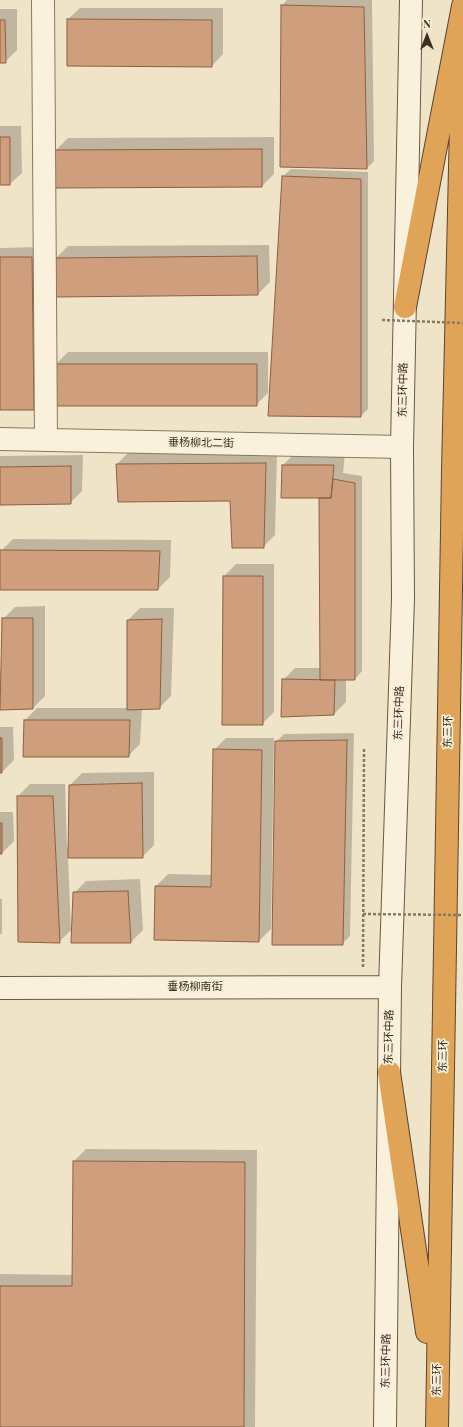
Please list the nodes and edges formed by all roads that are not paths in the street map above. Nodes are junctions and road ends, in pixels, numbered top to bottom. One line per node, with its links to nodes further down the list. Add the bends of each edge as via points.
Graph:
1 (43, 0): 7 (street)
2 (411, 0): 5 (street, 东三环中路)
3 (463, 6): 5 (highway)
4 (463, 38): 12 (highway, 东三环)
5 (405, 308): 8 (street, 东三环中路)
6 (0, 439): 7 (street, 垂杨柳北二街)
7 (46, 440): 8 (street, 垂杨柳北二街)
8 (402, 447): 9 (street, 东三环中路, via 403,599)
9 (390, 987): 10 (street, 垂杨柳南街); 11 (street, 东三环中路)
10 (0, 988)
11 (389, 1072): 12 (highway); 13 (street, 东三环中路)
12 (437, 1397): 14 (highway, 东三环)
13 (385, 1427)
14 (437, 1427)

